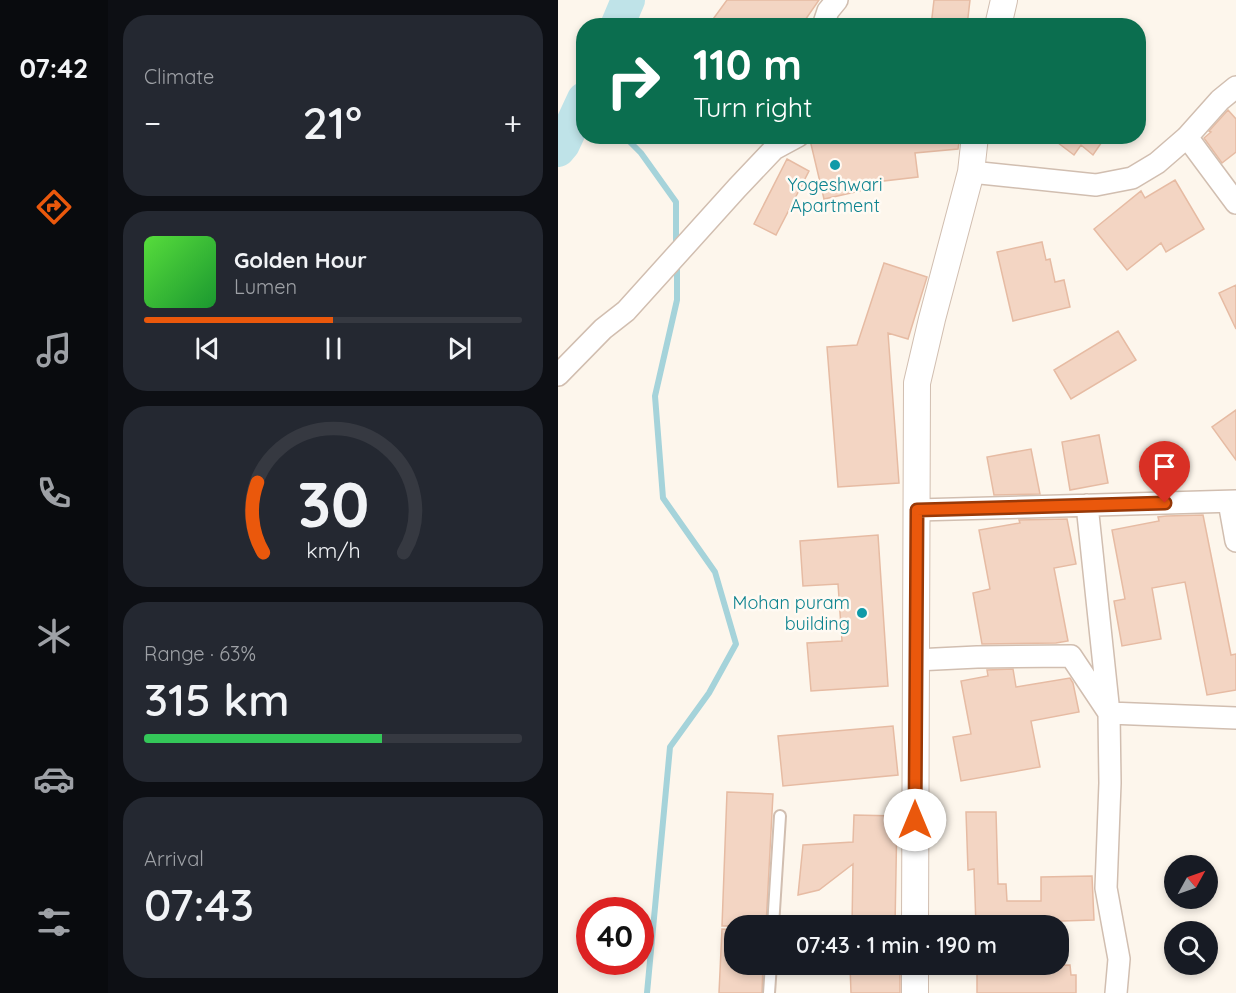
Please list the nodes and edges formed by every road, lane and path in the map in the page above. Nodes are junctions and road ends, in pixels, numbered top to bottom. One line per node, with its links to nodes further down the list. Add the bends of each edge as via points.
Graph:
1 (837, 0): 3 (street)
2 (1004, 0): 4 (street)
3 (826, 18)
4 (1000, 18)
5 (1236, 87): 6 (street)
6 (1187, 137): 9 (street, via 1132,178 1096,185); 10 (street)
7 (783, 144): 11 (street, via 736,188 626,311)
8 (974, 144): 9 (street)
9 (971, 172): 14 (street, via 917,383)
10 (1236, 203)
11 (558, 375)
12 (1233, 502): 13 (street); 15 (street)
13 (1087, 505): 14 (street); 17 (street)
14 (917, 510): 16 (street)
15 (1236, 541)
16 (916, 660): 17 (street, via 1071,656); 21 (street)
17 (1109, 713): 18 (street); 26 (street, via 1106,888 1119,959)
18 (1236, 718)
19 (780, 816): 20 (lane)
20 (774, 915)
21 (915, 915)
22 (770, 975): 24 (lane)
23 (915, 975): 25 (street)
24 (769, 993)
25 (915, 993)
26 (1116, 993)

